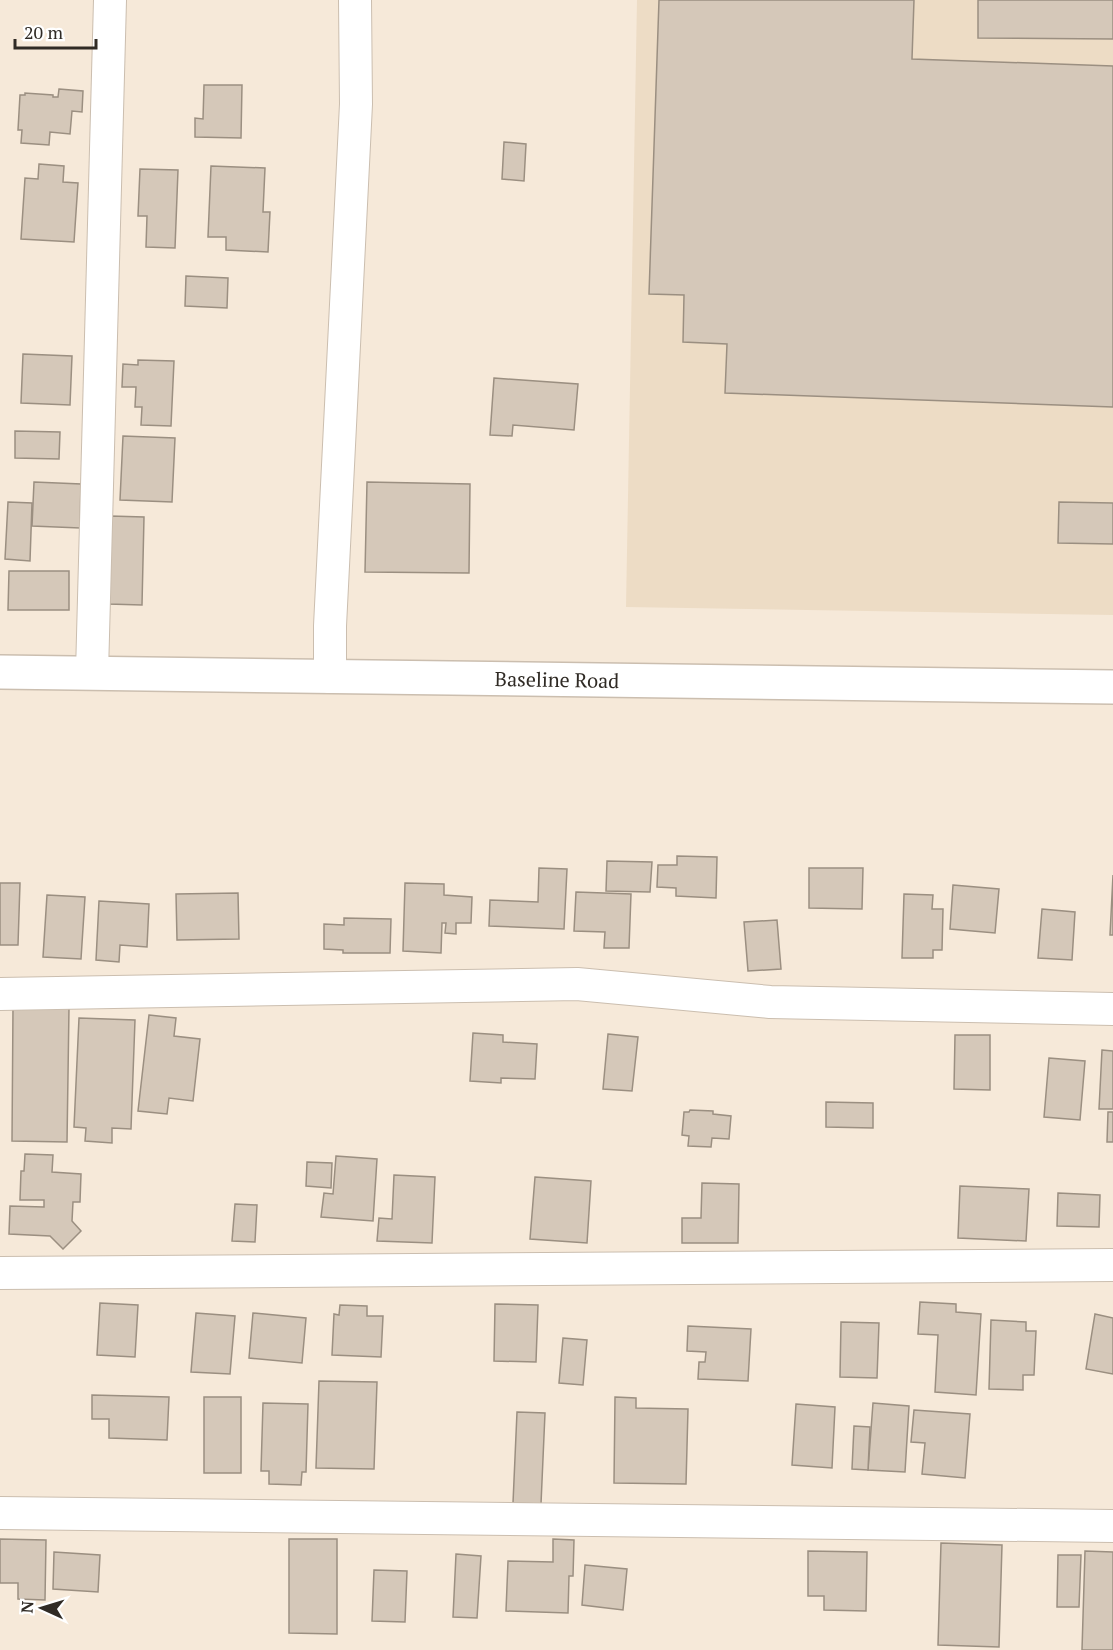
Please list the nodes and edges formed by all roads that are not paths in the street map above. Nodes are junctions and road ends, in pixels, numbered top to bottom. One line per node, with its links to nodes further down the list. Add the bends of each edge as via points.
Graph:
1 (110, 0): 4 (street)
2 (355, 0): 5 (street, via 356,104)
3 (0, 672): 4 (main road, Baseline Road)
4 (92, 673): 5 (main road, Baseline Road)
5 (330, 677): 6 (main road, Baseline Road)
6 (1113, 687)
7 (0, 994): 8 (street, via 577,984 770,1002)
8 (1113, 1009)
9 (1113, 1265): 10 (street)
10 (0, 1273)
11 (0, 1513): 12 (street)
12 (1113, 1526)

